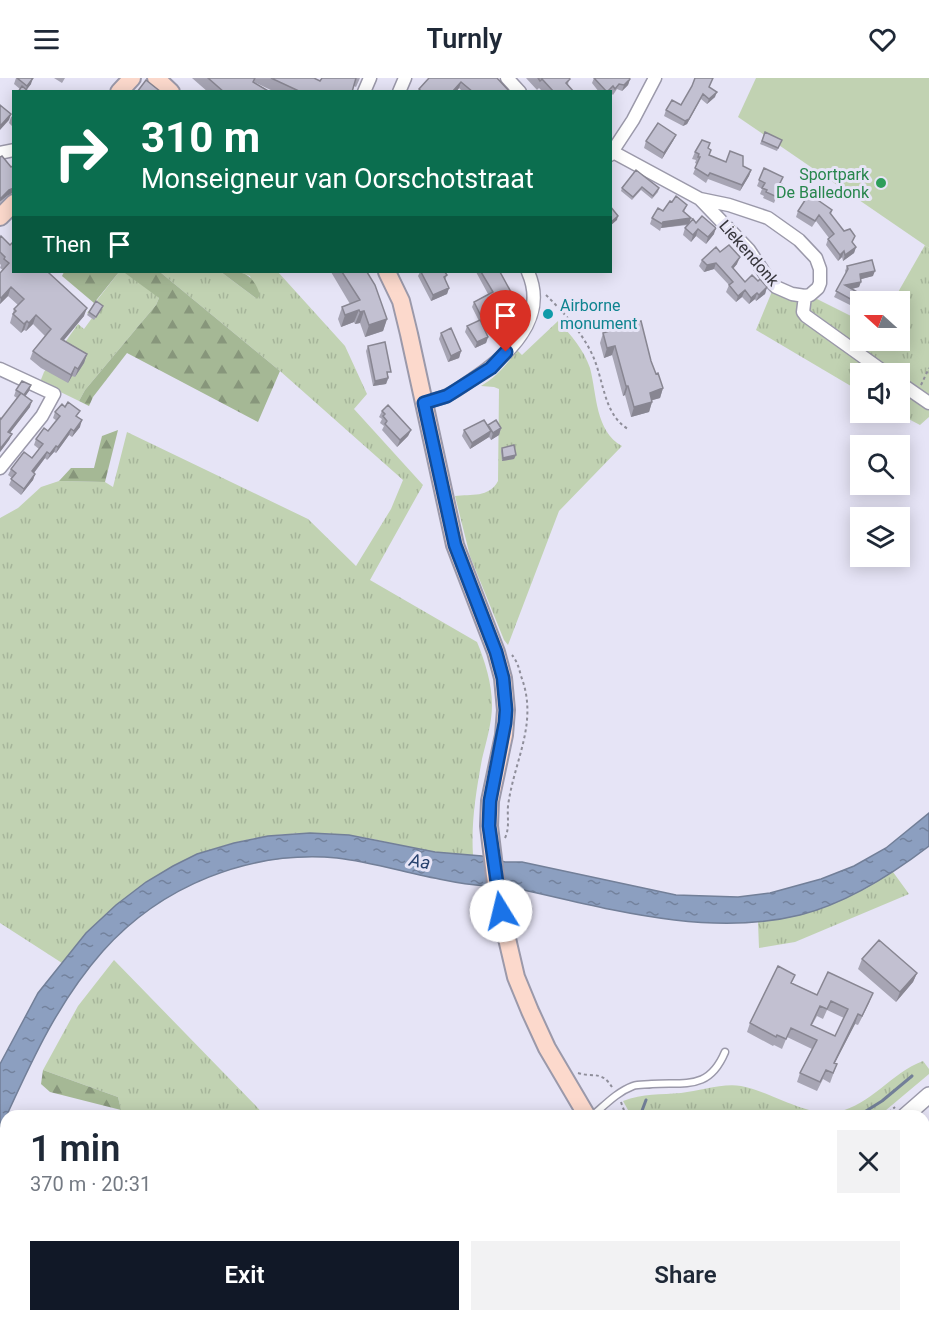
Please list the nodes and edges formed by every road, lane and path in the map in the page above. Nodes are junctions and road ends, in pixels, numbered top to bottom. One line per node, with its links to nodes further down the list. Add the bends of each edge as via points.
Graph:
1 (132, 78): 5 (main road)
2 (156, 78): 6 (main road)
3 (507, 78): 7 (street)
4 (656, 78): 8 (street)
5 (120, 90)
6 (169, 90)
7 (518, 90)
8 (612, 153): 9 (street, Liekendonk)
9 (700, 199): 15 (street, Liekendonk, via 749,250 776,287); 15 (street, Liekendonk, via 768,218 799,240 816,258 820,269 818,288)
10 (12, 204): 11 (main road)
11 (0, 217)
12 (387, 273): 21 (main road, via 401,301)
13 (528, 273): 14 (street)
14 (534, 292): 21 (street, via 520,338 491,368 447,396); 23 (path, via 544,294 562,310 579,333 593,356 611,411)
15 (805, 296): 16 (street, via 806,316)
16 (872, 363)
17 (929, 368): 20 (path)
18 (0, 369): 24 (street, via 54,394 42,416)
19 (910, 390): 20 (street)
20 (915, 394): 22 (street)
21 (424, 403): 29 (main road, via 455,545 503,678 504,735 490,801 489,826 516,977 547,1048)
22 (929, 403)
23 (628, 429)
24 (0, 468)
25 (725, 1052): 27 (lane, via 712,1075 698,1081 635,1085)
26 (577, 1072): 27 (path, via 608,1080)
27 (616, 1095): 30 (lane); 31 (path)
28 (929, 1095): 32 (street)
29 (583, 1110)
30 (599, 1110)
31 (625, 1110)
32 (912, 1110)

